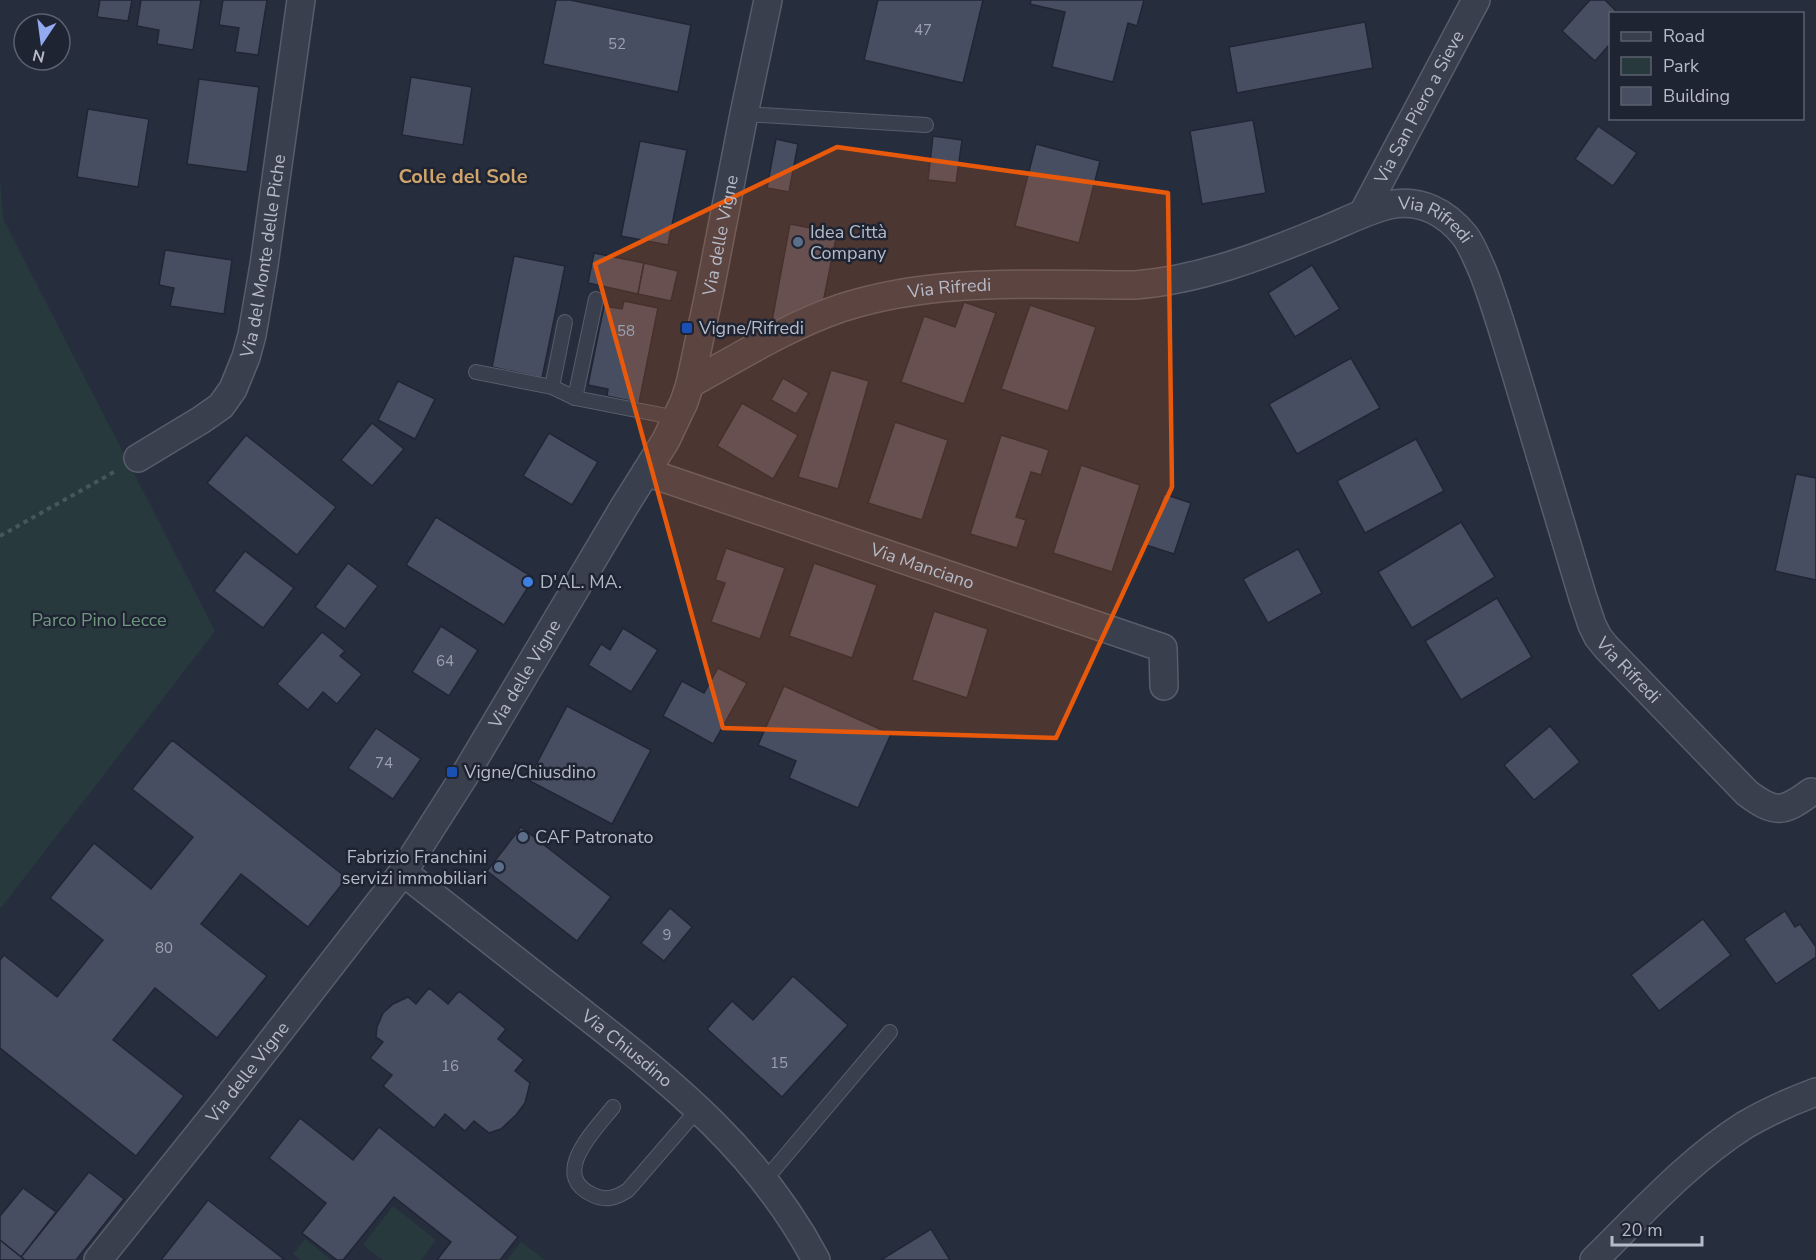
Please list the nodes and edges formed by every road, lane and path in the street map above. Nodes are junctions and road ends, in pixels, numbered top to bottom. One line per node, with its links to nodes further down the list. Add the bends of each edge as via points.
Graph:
1 (301, 0): 14 (street, Via del Monte delle Piche, via 264,265 246,357 221,406)
2 (768, 0): 4 (street, Via delle Vigne)
3 (1476, 0): 6 (street, Via San Piero a Sieve)
4 (744, 114): 5 (lane); 10 (street, Via delle Vigne)
5 (926, 125)
6 (1363, 213): 10 (street, Via Rifredi, via 1240,262 1161,283 947,286 878,298 800,324); 18 (street, Via Rifredi, via 1398,204 1427,207 1453,223 1473,248 1494,299 1598,637 1747,793 1763,805 1783,808)
7 (596, 299): 12 (lane)
8 (565, 322): 11 (lane)
9 (476, 372): 11 (lane)
10 (690, 384): 13 (street, Via delle Vigne)
11 (552, 387): 12 (lane)
12 (575, 398): 13 (lane)
13 (677, 418): 15 (street, Via delle Vigne)
14 (138, 458): 16 (path)
15 (646, 472): 17 (street, Via Manciano, via 1163,648); 19 (street, Via delle Vigne)
16 (0, 536)
17 (1164, 686)
18 (1811, 792)
19 (403, 872): 23 (street, Via Chiusdino); 26 (street, Via delle Vigne)
20 (890, 1032): 24 (lane)
21 (1816, 1092): 27 (street, via 1748,1124 1719,1143)
22 (613, 1107): 23 (lane, via 580,1150 574,1174 585,1192 608,1199 628,1190)
23 (699, 1108): 24 (street, Via Chiusdino)
24 (765, 1180): 25 (street, Via Chiusdino)
25 (814, 1259)
26 (98, 1260)
27 (1594, 1260)

